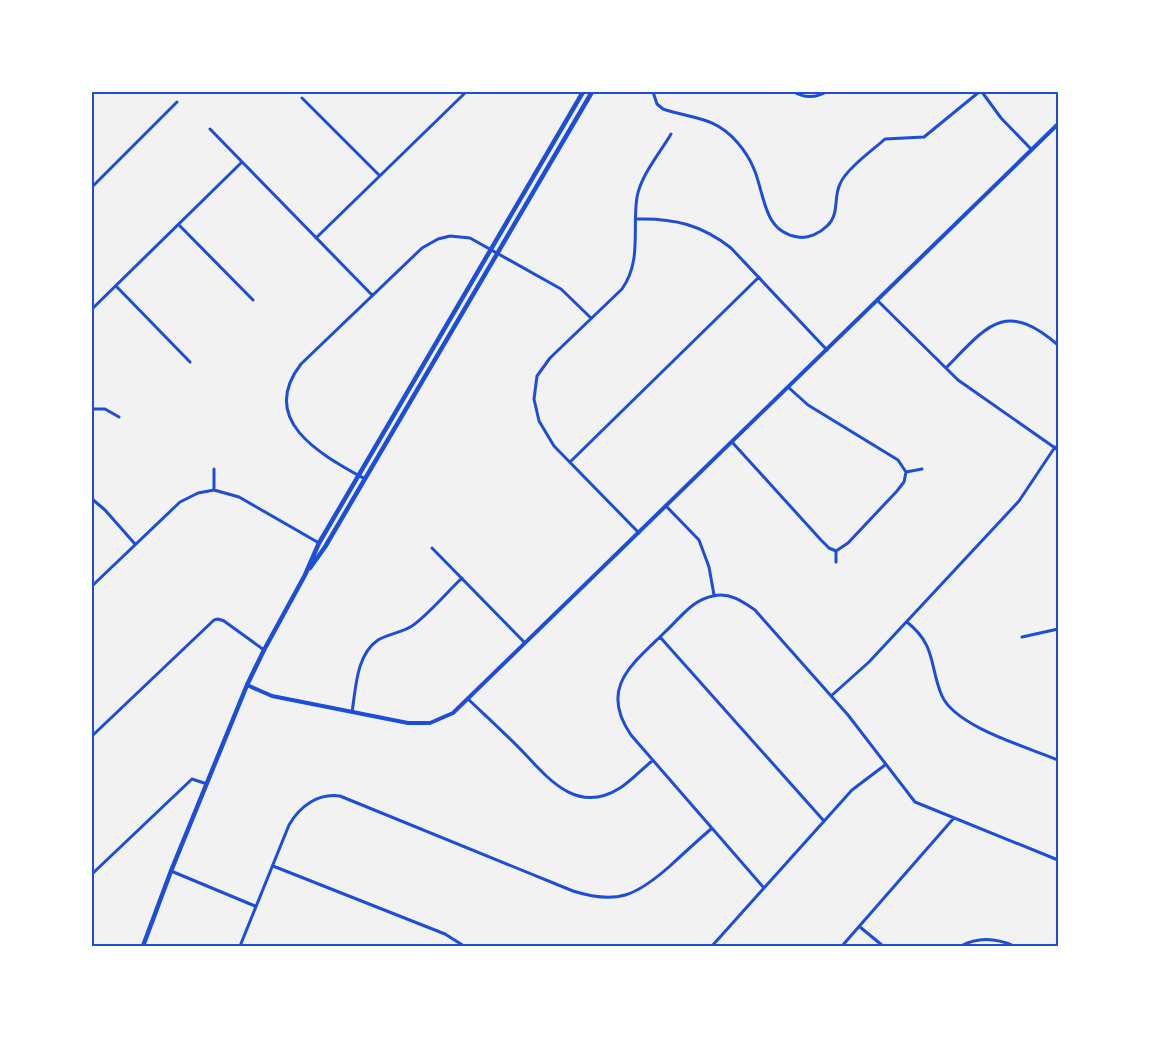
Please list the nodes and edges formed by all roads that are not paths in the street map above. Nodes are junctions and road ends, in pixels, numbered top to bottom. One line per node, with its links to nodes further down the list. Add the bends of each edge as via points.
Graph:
1 (466, 92): 17 (street)
2 (583, 92): 13 (main road)
3 (592, 92): 15 (main road)
4 (653, 92): 7 (street, via 663,109 708,120 736,141 754,168 772,221 787,235 801,238 827,227 837,210 841,181 885,139 924,137)
5 (794, 92): 6 (street, via 816,97)
6 (826, 92)
7 (980, 92): 14 (street)
8 (302, 98): 17 (street)
9 (177, 102): 18 (street)
10 (1059, 124): 14 (street)
11 (210, 129): 16 (street)
12 (671, 134): 19 (street, via 639,189)
13 (550, 147): 15 (main road); 22 (main road)
14 (1033, 150): 28 (street)
15 (557, 151): 23 (main road)
16 (242, 162): 20 (street); 21 (street)
17 (380, 175): 21 (street)
18 (92, 187)
19 (637, 219): 24 (street, via 684,222 706,231 731,248); 30 (street, via 630,279)
20 (179, 225): 25 (street); 27 (street)
21 (316, 238): 26 (street)
22 (491, 249): 23 (street); 26 (street, via 461,236 438,239 416,253); 35 (main road)
23 (498, 252): 30 (street, via 561,289); 36 (main road)
24 (759, 277): 32 (street); 42 (street)
25 (116, 286): 29 (street); 33 (street)
26 (372, 295): 46 (street, via 301,364 289,382 285,398 289,416 302,434 321,453)
27 (253, 300)
28 (878, 301): 32 (street); 34 (street)
29 (92, 309)
30 (591, 318): 42 (street, via 550,358 535,384 539,421 554,446)
31 (1059, 345): 34 (street, via 1029,325 1006,320 984,331)
32 (827, 350): 37 (street)
33 (190, 362)
34 (946, 368): 41 (street, via 970,390)
35 (418, 373): 36 (main road); 46 (main road)
36 (425, 377): 47 (main road)
37 (788, 387): 40 (street); 45 (street, via 808,405 898,460)
38 (92, 409): 39 (street, via 105,409)
39 (119, 417)
40 (732, 442): 50 (street); 56 (street, via 821,540)
41 (1057, 448): 62 (street, via 1019,501)
42 (570, 462): 51 (street)
43 (214, 469): 48 (street)
44 (922, 469): 45 (street)
45 (906, 472): 56 (street, via 897,491 849,543)
46 (359, 476): 47 (street); 52 (main road)
47 (365, 479): 54 (main road)
48 (214, 490): 52 (street, via 239,497); 53 (street, via 180,502)
49 (92, 499): 53 (street)
50 (666, 506): 51 (street); 61 (street, via 699,540)
51 (639, 532): 66 (street)
52 (319, 543): 54 (street); 58 (main road)
53 (135, 544): 60 (street)
54 (325, 547): 58 (main road)
55 (432, 548): 59 (street)
56 (836, 551): 57 (street)
57 (836, 562)
58 (305, 575): 67 (main road)
59 (462, 578): 66 (street); 71 (street, via 414,624 371,646 360,665)
60 (92, 586)
61 (714, 595): 64 (street, via 696,602); 69 (street, via 735,597 754,610)
62 (907, 622): 69 (street); 73 (street, via 927,644 943,696 959,717)
63 (1059, 629): 65 (street)
64 (660, 637): 74 (street, via 628,668 620,686 618,705 622,723); 78 (street)
65 (1022, 637)
66 (525, 643): 70 (street)
67 (264, 650): 68 (main road); 72 (street, via 224,621 214,620)
68 (247, 686): 71 (street, via 272,696); 76 (main road)
69 (831, 696): 75 (street)
70 (468, 699): 71 (street, via 448,716 430,723 408,723); 74 (street, via 549,780 567,792 591,797 605,794 620,788)
71 (352, 712)
72 (92, 736)
73 (1059, 760)
74 (652, 761): 79 (street)
75 (885, 765): 77 (street, via 915,802); 78 (street, via 852,790)
76 (207, 784): 82 (main road); 83 (street, via 192,779)
77 (953, 819): 80 (street); 86 (street)
78 (824, 821): 84 (street)
79 (711, 829): 81 (street, via 640,891 614,898 600,897 573,891 332,795 299,810); 84 (street)
80 (1059, 860)
81 (273, 866): 85 (street); 89 (street, via 445,934)
82 (171, 871): 85 (street); 87 (main road)
83 (92, 874)
84 (764, 888): 90 (street)
85 (255, 906): 88 (street)
86 (860, 927): 91 (street); 92 (street)
87 (143, 946)
88 (240, 946)
89 (464, 946)
90 (712, 946)
91 (843, 946)
92 (883, 946)
93 (961, 946): 94 (street, via 986,939)
94 (1014, 946)

